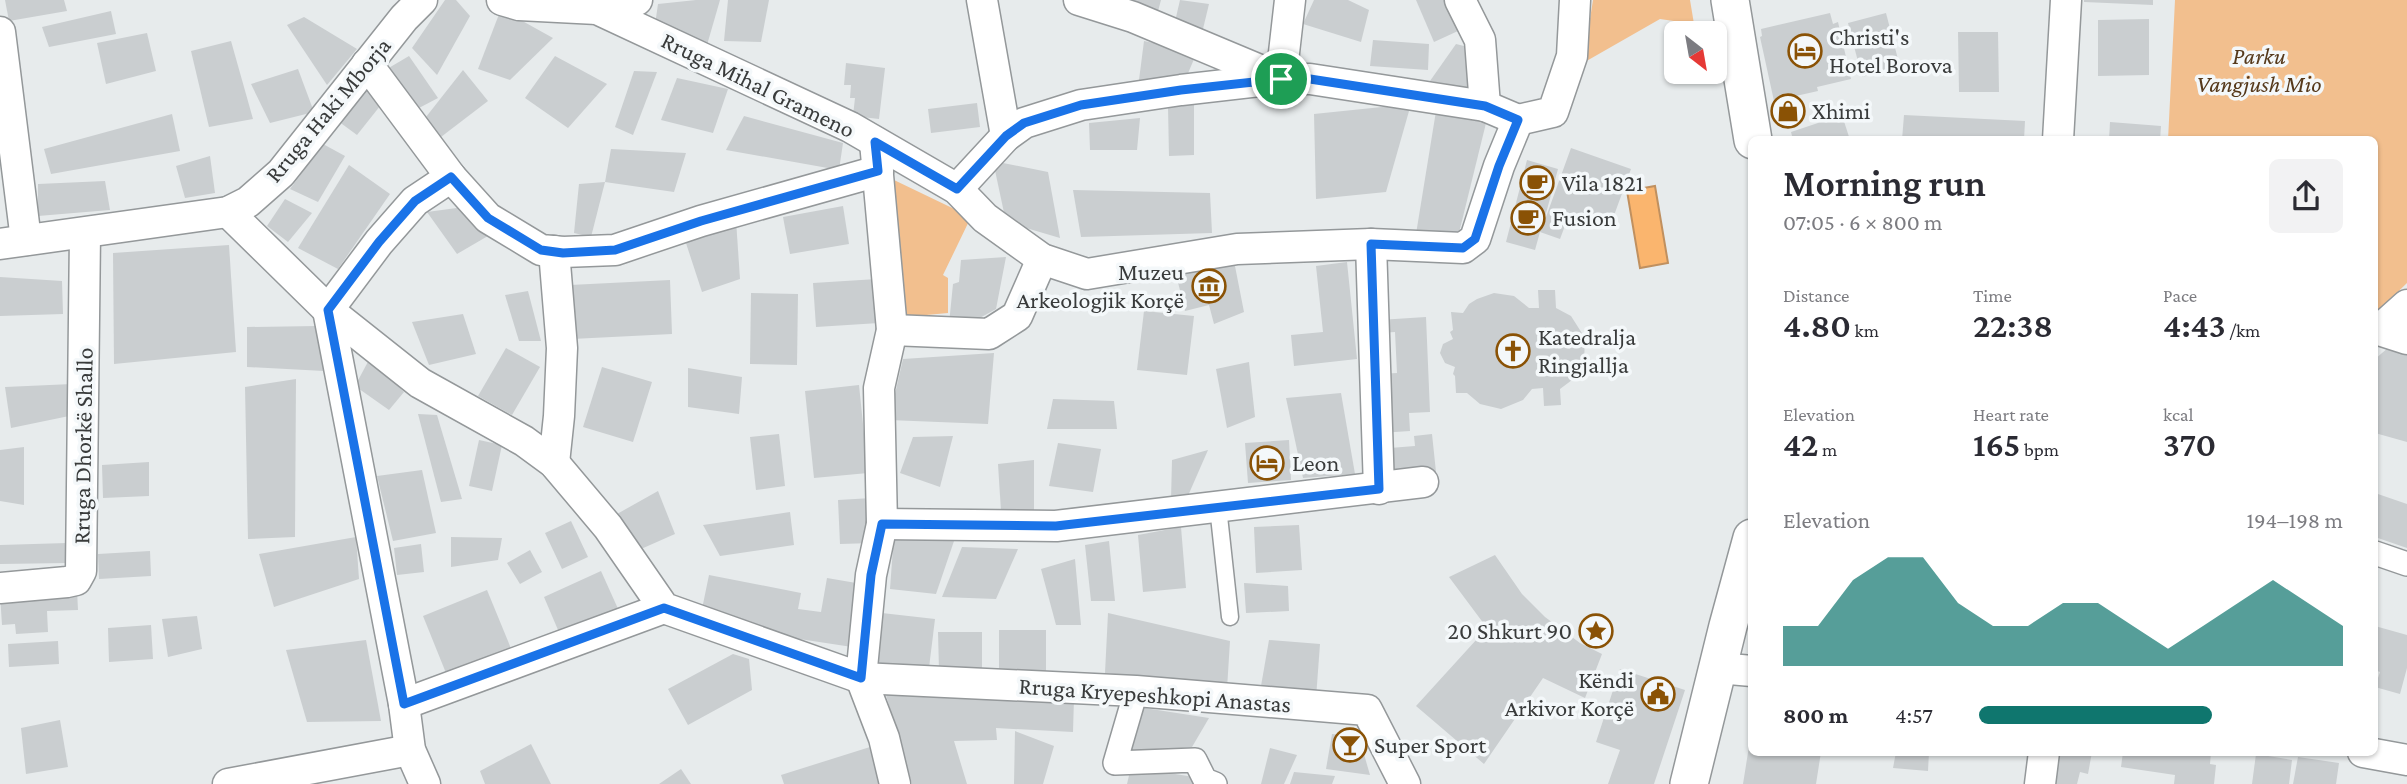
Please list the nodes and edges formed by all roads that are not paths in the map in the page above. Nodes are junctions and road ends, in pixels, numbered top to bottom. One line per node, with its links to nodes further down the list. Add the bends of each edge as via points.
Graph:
1 (422, 0): 13 (street, Rruga Haki Mborja)
2 (502, 0): 11 (street, Rruga Mihal Grameno)
3 (637, 0): 11 (street)
4 (982, 0): 18 (street)
5 (1079, 0): 14 (street, via 1133,17)
6 (1290, 0): 14 (street)
7 (1460, 0): 15 (street, via 1480,40)
8 (1575, 0): 17 (street, via 1572,56 1553,112)
9 (1730, 0): 19 (street)
10 (2066, 0): 20 (street)
11 (597, 9): 21 (street, Rruga Mihal Grameno, via 850,127)
12 (0, 32): 16 (street)
13 (367, 64): 22 (street); 24 (street, Rruga Haki Mborja, via 281,173 248,202)
14 (1281, 79): 15 (street, via 1310,79); 18 (street, via 1081,105 1024,123)
15 (1485, 106): 17 (street)
16 (6, 118): 26 (street)
17 (1518, 120): 27 (street, Rruga Mihal Grameno, via 1475,239 1463,248)
18 (1006, 136): 23 (street)
19 (1752, 136)
20 (2057, 136)
21 (877, 157): 23 (street, Rruga Mihal Grameno); 28 (street, via 615,250); 32 (street)
22 (451, 177): 28 (street, via 488,218 541,250); 31 (street, via 415,201)
23 (957, 189): 29 (street, Rruga Mihal Grameno, via 985,218)
24 (228, 212): 25 (street); 31 (street)
25 (85, 234): 26 (street); 44 (street, Rruga Dhorkë Shallo, via 82,571 76,580 67,582)
26 (13, 242)
27 (1371, 244): 29 (street, Rruga Mihal Grameno, via 1237,249 1087,274); 38 (street)
28 (554, 251): 36 (street, via 562,348)
29 (1042, 259): 32 (street, via 1017,316 989,334)
30 (2407, 305): 33 (street)
31 (328, 310): 36 (street, via 420,383 524,441); 50 (street)
32 (892, 330): 40 (street, via 879,388)
33 (2378, 330)
34 (2378, 331): 35 (street)
35 (2407, 339)
36 (554, 463): 45 (street, via 608,527)
37 (1423, 482): 38 (street)
38 (1379, 489): 39 (street)
39 (1218, 507): 40 (street, via 1056,526); 46 (lane)
40 (882, 524): 48 (street, via 871,575)
41 (2378, 554): 42 (street)
42 (2407, 564)
43 (1748, 569): 47 (street)
44 (0, 588)
45 (664, 608): 48 (street, Rruga Kryepeshkopi Anastas); 50 (street)
46 (1230, 617)
47 (1735, 670): 60 (street)
48 (861, 678): 49 (street, Rruga Kryepeshkopi Anastas); 57 (street, via 884,738)
49 (1136, 691): 58 (street, via 1115,763 1195,760 1205,780); 59 (street, Rruga Kryepeshkopi Anastas, via 1367,710)
50 (404, 704): 51 (street)
51 (410, 750): 55 (street); 56 (street)
52 (2378, 755): 54 (street)
53 (2044, 756): 61 (street)
54 (2407, 760)
55 (228, 784)
56 (425, 784)
57 (895, 784)
58 (1215, 784)
59 (1405, 784)
60 (1689, 784)
61 (2040, 784)

